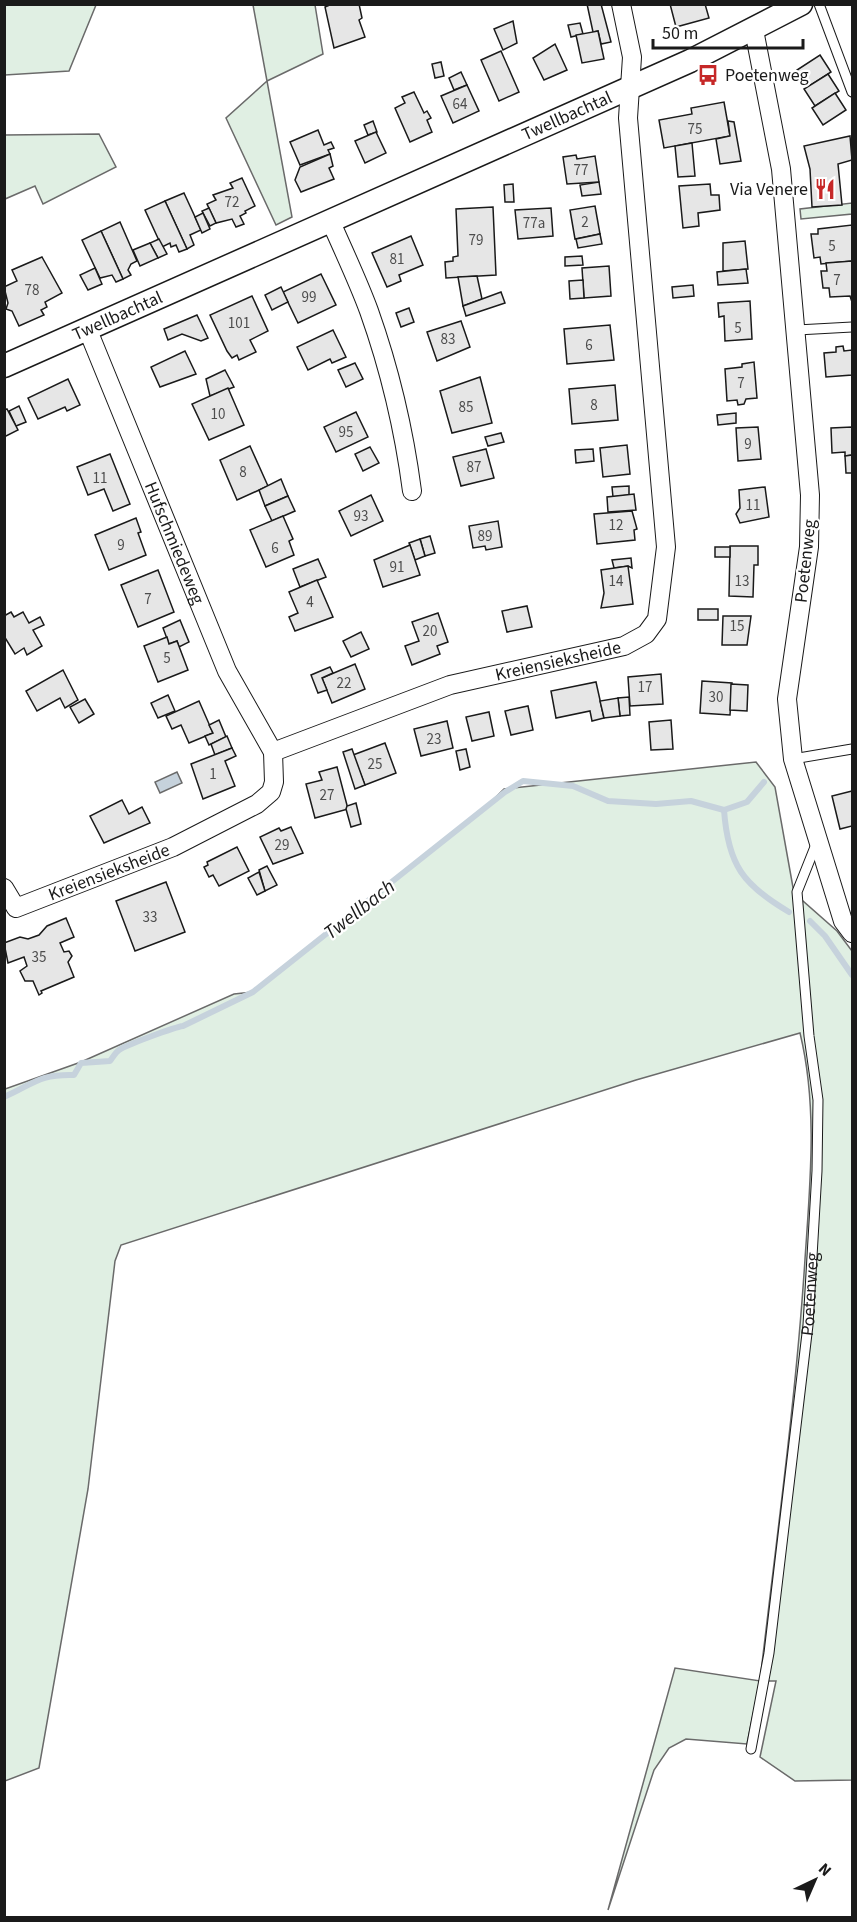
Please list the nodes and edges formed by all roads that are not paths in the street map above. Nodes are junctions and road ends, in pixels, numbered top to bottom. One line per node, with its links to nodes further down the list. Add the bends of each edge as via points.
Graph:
1 (621, 4): 5 (street, Kreiensieksheide, via 632,57)
2 (801, 4): 4 (street, Twellbachtal)
3 (819, 4): 6 (lane)
4 (754, 30): 5 (street, Twellbachtal); 10 (street, Poetenweg, via 781,169)
5 (631, 87): 7 (street, Twellbachtal); 14 (street, Kreiensieksheide, via 627,118 666,547 657,619 646,634 624,646 450,685)
6 (852, 92)
7 (331, 222): 9 (street, Twellbachtal); 12 (street, via 369,311 384,359 404,436)
8 (852, 327): 10 (lane)
9 (87, 328): 11 (street, Twellbachtal); 14 (street, Hufschmiedeweg, via 227,671)
10 (797, 330): 15 (street, Poetenweg, via 810,495 809,547 787,699)
11 (4, 366)
12 (412, 491)
13 (852, 749): 15 (lane)
14 (273, 752): 18 (street, Kreiensieksheide, via 271,792 257,804 173,847)
15 (793, 759): 16 (street, Poetenweg)
16 (818, 840): 19 (street, Poetenweg, via 843,921); 20 (lane, Poetenweg, via 797,892 818,1100 808,1325 769,1653)
17 (4, 888): 18 (street, Kreiensieksheide)
18 (10, 911)
19 (852, 933)
20 (750, 1749)

